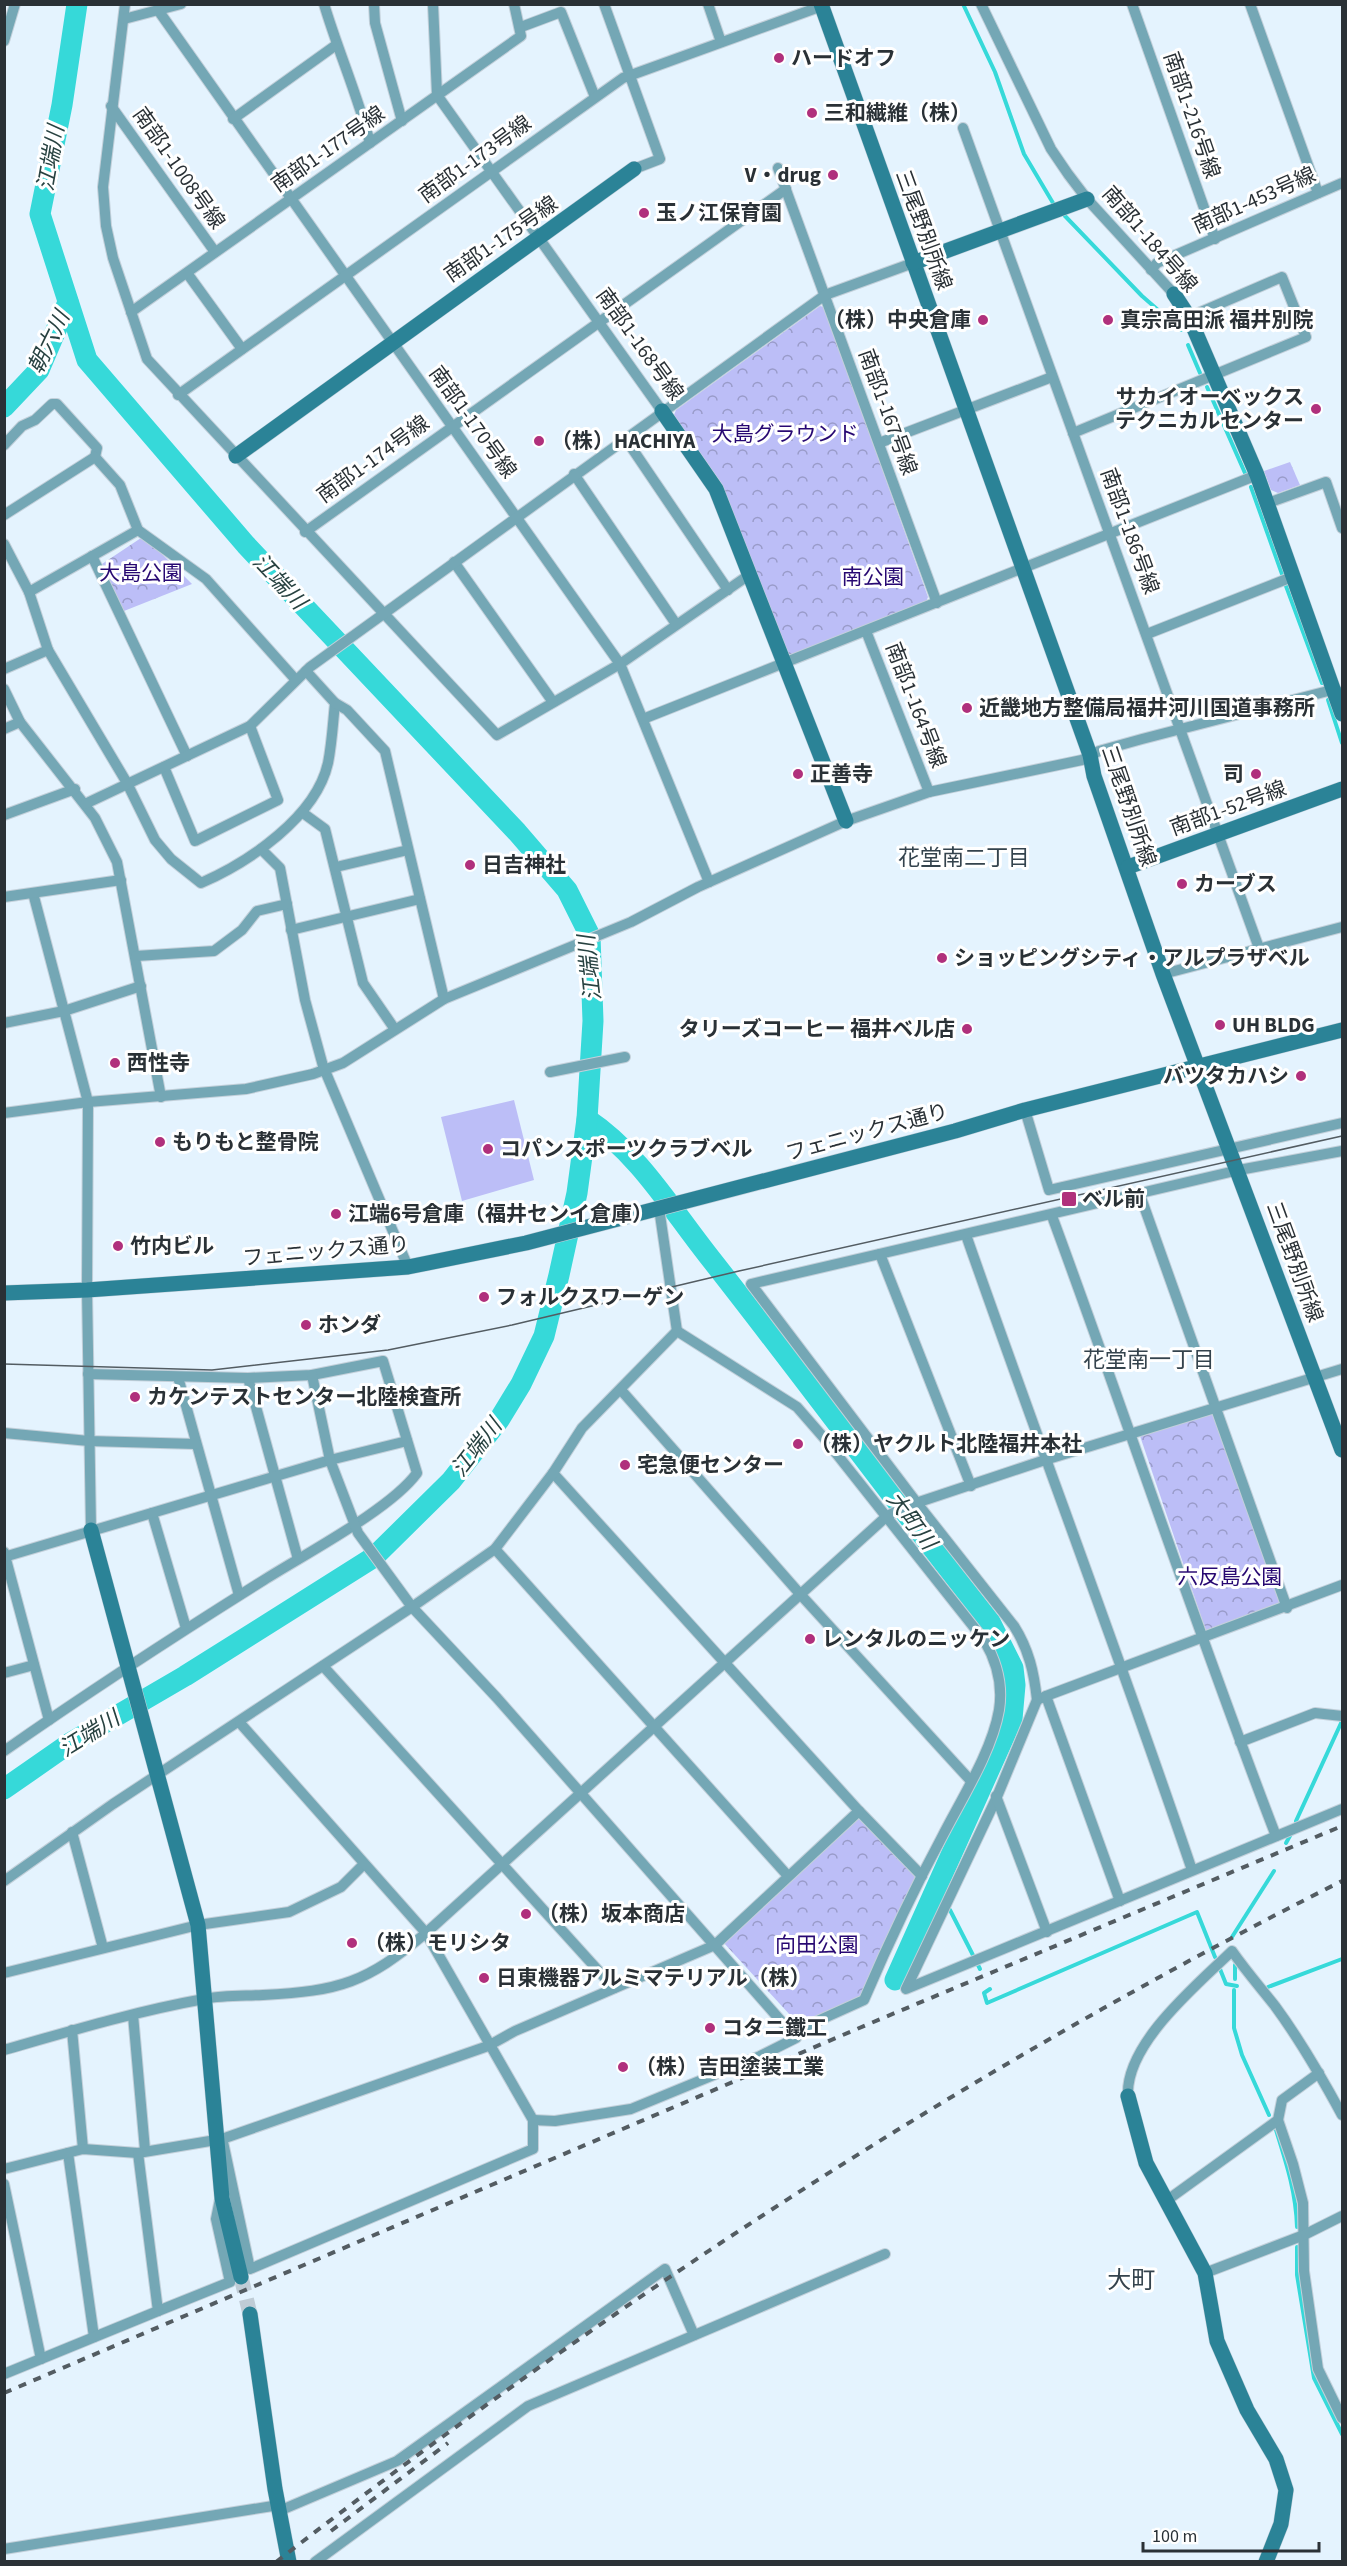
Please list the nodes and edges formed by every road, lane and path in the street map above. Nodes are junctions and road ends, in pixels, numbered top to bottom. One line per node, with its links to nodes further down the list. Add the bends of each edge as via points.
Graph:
1 (15, 4): 17 (street)
2 (125, 4): 15 (street)
3 (181, 4): 14 (street)
4 (324, 4): 19 (street)
5 (374, 4): 25 (street, via 375,23)
6 (433, 4): 21 (street)
7 (514, 4): 16 (street)
8 (604, 4): 20 (street, 南部1-175号線)
9 (708, 4): 18 (street)
10 (981, 4): 35 (street, 南部1-184号線, via 1052,148)
11 (1132, 4): 38 (street, 南部1-216号線)
12 (1250, 4): 33 (street)
13 (823, 5): 18 (street, 南部1-173号線); 40 (street, 三尾野別所線)
14 (158, 10): 15 (street); 24 (street, 南部1-170号線)
15 (124, 19): 23 (street)
16 (521, 27): 21 (street, 南部1-177号線, via 521,36); 22 (street, via 561,12)
17 (4, 41)
18 (721, 42): 20 (street, 南部1-173号線)
19 (336, 45): 24 (street); 27 (street, via 358,96)
20 (630, 75): 22 (street, 南部1-173号線); 29 (street, 南部1-175号線, via 660,159)
21 (437, 95): 25 (street, 南部1-177号線); 30 (street, 南部1-168号線)
22 (595, 97): 30 (street, 南部1-173号線)
23 (111, 106): 39 (street, 南部1-1008号線); 46 (street, via 103,186 106,225)
24 (233, 119): 34 (street, 南部1-170号線)
25 (402, 121): 27 (street, 南部1-177号線)
26 (963, 128): 36 (street, 南部1-186号線)
27 (370, 143): 34 (street, 南部1-177号線)
28 (778, 168): 32 (street, 南部1-167号線)
29 (634, 169): 37 (street, 南部1-175号線)
30 (491, 172): 37 (street, 南部1-168号線); 43 (street, 南部1-173号線)
31 (1342, 183): 33 (street, 南部1-453号線)
32 (786, 189): 45 (street, 南部1-167号線); 48 (street, 南部1-174号線)
33 (1318, 193): 38 (street, 南部1-453号線)
34 (290, 199): 39 (street, 南部1-177号線); 43 (street, 南部1-170号線)
35 (1087, 199): 36 (street); 41 (street, 南部1-184号線)
36 (1000, 230): 40 (street); 52 (street, 南部1-186号線)
37 (539, 238): 48 (street, 南部1-168号線); 49 (street, 南部1-175号線)
38 (1215, 239): 41 (street, 南部1-453号線, via 1157,263)
39 (215, 252): 42 (street, 南部1-177号線)
40 (913, 263): 45 (street); 54 (street, 三尾野別所線)
41 (1151, 270): 44 (street, 南部1-184号線)
42 (187, 273): 46 (street, 南部1-177号線); 50 (street)
43 (345, 276): 49 (street, 南部1-170号線); 50 (street, 南部1-173号線)
44 (1174, 294): 47 (street, 南部1-184号線)
45 (825, 296): 55 (street); 59 (street, 南部1-167号線)
46 (131, 312): 53 (street, via 147,358)
47 (1189, 317): 51 (street, 南部1-184号線); 51 (street, via 1282,277 1306,337)
48 (598, 322): 55 (street, 南部1-168号線); 56 (street, 南部1-174号線)
49 (392, 342): 56 (street, 南部1-170号線); 61 (street, 南部1-175号線)
50 (242, 349): 53 (street, 南部1-173号線)
51 (1213, 376): 57 (street); 64 (street, 南部1-184号線)
52 (1052, 377): 54 (street); 57 (street, 南部1-186号線)
53 (178, 395): 61 (street)
54 (966, 410): 59 (street); 75 (street, 三尾野別所線)
55 (662, 411): 58 (street); 76 (street, 南部1-168号線, via 716,489)
56 (451, 426): 67 (street, 南部1-170号線); 70 (street, 南部1-174号線)
57 (1073, 433): 71 (street, 南部1-186号線)
58 (625, 438): 63 (street); 78 (street)
59 (879, 443): 80 (street, 南部1-167号線)
60 (4, 445): 62 (street, via 22,426 57,404 97,448)
61 (236, 456): 70 (street)
62 (95, 457): 66 (street); 69 (street, via 120,485)
63 (574, 474): 67 (street); 82 (street)
64 (1257, 475): 65 (street, 南部1-184号線); 71 (street)
65 (1268, 503): 68 (street, via 1326,482); 77 (street, 南部1-184号線)
66 (4, 515)
67 (516, 516): 74 (street); 86 (street, 南部1-170号線)
68 (1342, 528)
69 (138, 530): 73 (street); 90 (street, via 206,579)
70 (305, 532): 81 (street)
71 (1110, 534): 75 (street); 84 (street, 南部1-186号線)
72 (4, 544): 79 (street)
73 (92, 556): 79 (street); 102 (street)
74 (454, 562): 81 (street); 93 (street)
75 (1024, 569): 80 (street); 101 (street, 三尾野別所線)
76 (749, 575): 78 (street); 87 (street, 南部1-168号線)
77 (1292, 577): 84 (street); 92 (street, 南部1-184号線)
78 (728, 590): 82 (street)
79 (29, 592): 85 (street)
80 (937, 603): 83 (street)
81 (382, 613): 89 (street); 93 (street, via 497,735)
82 (676, 624): 86 (street)
83 (866, 631): 87 (street); 107 (street, 南部1-164号線)
84 (1147, 634): 99 (street, 南部1-186号線)
85 (48, 650): 88 (street); 104 (street)
86 (620, 664): 93 (street); 96 (street, 南部1-170号線)
87 (783, 664): 96 (street); 111 (street, 南部1-168号線)
88 (4, 669)
89 (306, 671): 90 (street); 94 (street)
90 (295, 679): 98 (street)
91 (4, 689): 97 (street)
92 (1339, 692): 95 (street, 南部1-184号線); 99 (street, via 1328,691)
93 (553, 702)
94 (335, 703): 109 (street, via 328,765); 114 (street, via 347,710 385,752)
95 (1342, 714)
96 (643, 719): 118 (street, 南部1-170号線)
97 (20, 722): 100 (street); 105 (street)
98 (250, 726): 102 (street); 103 (street, via 278,800 195,841)
99 (1180, 728): 101 (street); 112 (street, 南部1-186号線)
100 (4, 729)
101 (1090, 755): 107 (street, via 1068,764); 116 (street, 三尾野別所線)
102 (187, 756): 103 (street)
103 (164, 767): 104 (street)
104 (127, 783): 108 (street); 113 (street, via 155,840 201,883)
105 (75, 789): 108 (street); 110 (street)
106 (1342, 789): 112 (street, 南部1-52号線)
107 (929, 792): 111 (street)
108 (85, 804): 117 (street, via 117,862)
109 (303, 813): 113 (street); 115 (street, via 326,829)
110 (4, 815)
111 (846, 821): 118 (street)
112 (1218, 834): 116 (street, 南部1-52号線); 126 (street, 南部1-186号線)
113 (261, 849): 122 (street, via 280,868)
114 (408, 850): 115 (street); 121 (street)
115 (336, 867): 123 (street)
116 (1128, 867): 128 (street, 三尾野別所線)
117 (121, 880): 119 (street); 127 (street)
118 (709, 882): 130 (street, via 626,924)
119 (33, 892): 120 (street); 131 (street)
120 (4, 897)
121 (420, 899): 123 (street); 130 (street)
122 (287, 904): 125 (street); 127 (street, via 257,911 242,930 214,951)
123 (347, 916): 125 (street); 133 (street, via 363,983)
124 (1342, 927): 126 (street)
125 (291, 930): 137 (street, via 305,1000)
126 (1259, 948): 128 (street)
127 (136, 956): 129 (street)
128 (1163, 974): 136 (street, 三尾野別所線)
129 (141, 986): 131 (street); 139 (street)
130 (444, 999): 133 (street)
131 (64, 1011): 132 (street); 140 (street)
132 (4, 1023)
133 (394, 1028): 137 (street)
134 (1342, 1030): 136 (street, フェニックス通り)
135 (625, 1057): 138 (street)
136 (1200, 1068): 141 (street, フェニックス通り); 144 (street, 三尾野別所線)
137 (326, 1070): 139 (street, via 246,1089); 152 (street)
138 (550, 1072)
139 (162, 1097): 140 (street)
140 (88, 1102): 142 (street); 153 (street)
141 (1025, 1110): 144 (street, via 1049,1190); 148 (street, フェニックス通り)
142 (4, 1113)
143 (1342, 1123): 144 (street)
144 (1230, 1149): 146 (street, 三尾野別所線)
145 (1342, 1151): 146 (street)
146 (1239, 1170): 147 (street); 161 (street, 三尾野別所線)
147 (1140, 1195): 149 (street); 163 (street)
148 (659, 1208): 152 (street, フェニックス通り, via 526,1243); 155 (street)
149 (1052, 1216): 150 (street); 165 (street)
150 (966, 1235): 151 (street); 171 (street)
151 (880, 1254): 174 (street); 176 (street, via 751,1284)
152 (408, 1267): 153 (street, フェニックス通り)
153 (87, 1290): 154 (street, フェニックス通り); 157 (street)
154 (4, 1293)
155 (677, 1331): 162 (street); 178 (street, via 797,1407)
156 (1342, 1369): 161 (street)
157 (88, 1374): 159 (street); 167 (street)
158 (312, 1375): 160 (street); 166 (street, via 383,1361); 170 (street)
159 (178, 1377): 160 (street); 168 (street)
160 (248, 1378): 173 (street)
161 (1316, 1378): 163 (street); 169 (street, 三尾野別所線)
162 (621, 1390): 172 (street, via 582,1428); 185 (street)
163 (1214, 1406): 165 (street); 188 (street)
164 (4, 1433): 167 (street)
165 (1131, 1433): 171 (street); 190 (street)
166 (407, 1441): 170 (street); 179 (street, via 417,1473)
167 (89, 1442): 168 (street); 180 (street)
168 (196, 1444): 175 (street)
169 (1342, 1450)
170 (330, 1460): 173 (street); 179 (street)
171 (1045, 1460): 174 (street); 194 (street)
172 (553, 1473): 181 (street); 191 (street)
173 (274, 1476): 175 (street); 183 (street)
174 (971, 1485): 176 (street)
175 (210, 1495): 177 (street); 186 (street)
176 (914, 1504): 178 (street); 197 (street, via 1025,1644)
177 (152, 1513): 180 (street); 189 (street)
178 (890, 1515): 185 (street); 205 (street, via 994,1658 999,1708)
179 (356, 1528): 183 (street); 187 (street)
180 (92, 1530): 182 (street); 195 (street)
181 (495, 1550): 187 (street); 201 (street)
182 (5, 1556): 192 (street)
183 (298, 1558): 186 (street)
184 (1342, 1585): 188 (street)
185 (800, 1594): 191 (street); 205 (street)
186 (239, 1595): 189 (street)
187 (410, 1604): 193 (street); 206 (street)
188 (1287, 1608): 190 (street)
189 (186, 1629): 195 (street)
190 (1202, 1639): 194 (street); 202 (street)
191 (726, 1661): 201 (street); 209 (street)
192 (34, 1665): 196 (street); 199 (street)
193 (323, 1666): 200 (street); 212 (street)
194 (1123, 1667): 197 (street); 214 (street)
195 (130, 1672): 199 (street); 204 (street)
196 (4, 1673)
197 (1042, 1698): 207 (street); 218 (street)
198 (1342, 1716): 202 (street, via 1315,1713)
199 (49, 1720): 203 (street)
200 (240, 1723): 204 (street); 213 (street)
201 (654, 1726): 206 (street); 215 (street)
202 (1240, 1742): 211 (street)
203 (4, 1751)
204 (159, 1774): 210 (street); 219 (street)
205 (971, 1781): 216 (street)
206 (579, 1794): 212 (street); 222 (street)
207 (996, 1796): 220 (street); 220 (street, via 906,1989)
208 (1342, 1809): 211 (street)
209 (859, 1811): 215 (street); 216 (street)
210 (72, 1832): 217 (street); 223 (street)
211 (1276, 1836): 214 (street)
212 (503, 1863): 221 (street); 225 (street)
213 (364, 1864): 219 (street, via 341,1887 289,1912); 221 (street)
214 (1192, 1870): 218 (street)
215 (789, 1876): 222 (street)
216 (922, 1876): 229 (street, via 864,2001 802,2028)
217 (4, 1881)
218 (1119, 1901): 220 (street)
219 (198, 1924): 223 (street); 226 (street)
220 (1047, 1932)
221 (426, 1934): 226 (street, via 367,1976 336,1988); 230 (street)
222 (715, 1945): 225 (street); 229 (street)
223 (103, 1948): 224 (street)
224 (4, 1973)
225 (614, 1988): 230 (street)
226 (206, 1998): 227 (street); 237 (street)
227 (133, 2015): 228 (street); 239 (street)
228 (72, 2030): 231 (street); 238 (street)
229 (796, 2038): 235 (street, via 631,2109 555,2121)
230 (488, 2046): 235 (street); 237 (street)
231 (4, 2050)
232 (1319, 2073): 233 (street, via 1232,1951 1170,2014 1141,2050 1130,2070); 234 (street); 236 (street, via 1282,2100)
233 (1128, 2096): 244 (street, via 1146,2163)
234 (1342, 2115)
235 (533, 2120): 237 (street, via 533,2149 250,2269)
236 (1278, 2120): 244 (street); 246 (street, via 1303,2203)
237 (220, 2139): 239 (street); 243 (street)
238 (83, 2149): 239 (street); 240 (street)
239 (142, 2151): 250 (street)
240 (68, 2153): 241 (street); 253 (street)
241 (4, 2169)
242 (4, 2184): 254 (street)
243 (222, 2190): 249 (street); 250 (street, via 216,2219 230,2282)
244 (1166, 2201): 248 (street)
245 (1342, 2216): 246 (street)
246 (1304, 2235): 248 (street); 256 (street, via 1304,2271 1318,2369)
247 (885, 2254): 252 (street)
248 (1205, 2273): 261 (street, via 1217,2341 1247,2410 1276,2459 1286,2490 1281,2524)
249 (241, 2277)
250 (158, 2311): 253 (street)
251 (250, 2314): 257 (street)
252 (694, 2336): 257 (street, via 665,2270 397,2461); 260 (street, via 528,2406)
253 (94, 2337): 254 (street)
254 (40, 2359): 255 (street)
255 (4, 2374)
256 (1342, 2418)
257 (279, 2508): 258 (street); 259 (street)
258 (4, 2549)
259 (289, 2562)
260 (315, 2562)
261 (1266, 2562)

